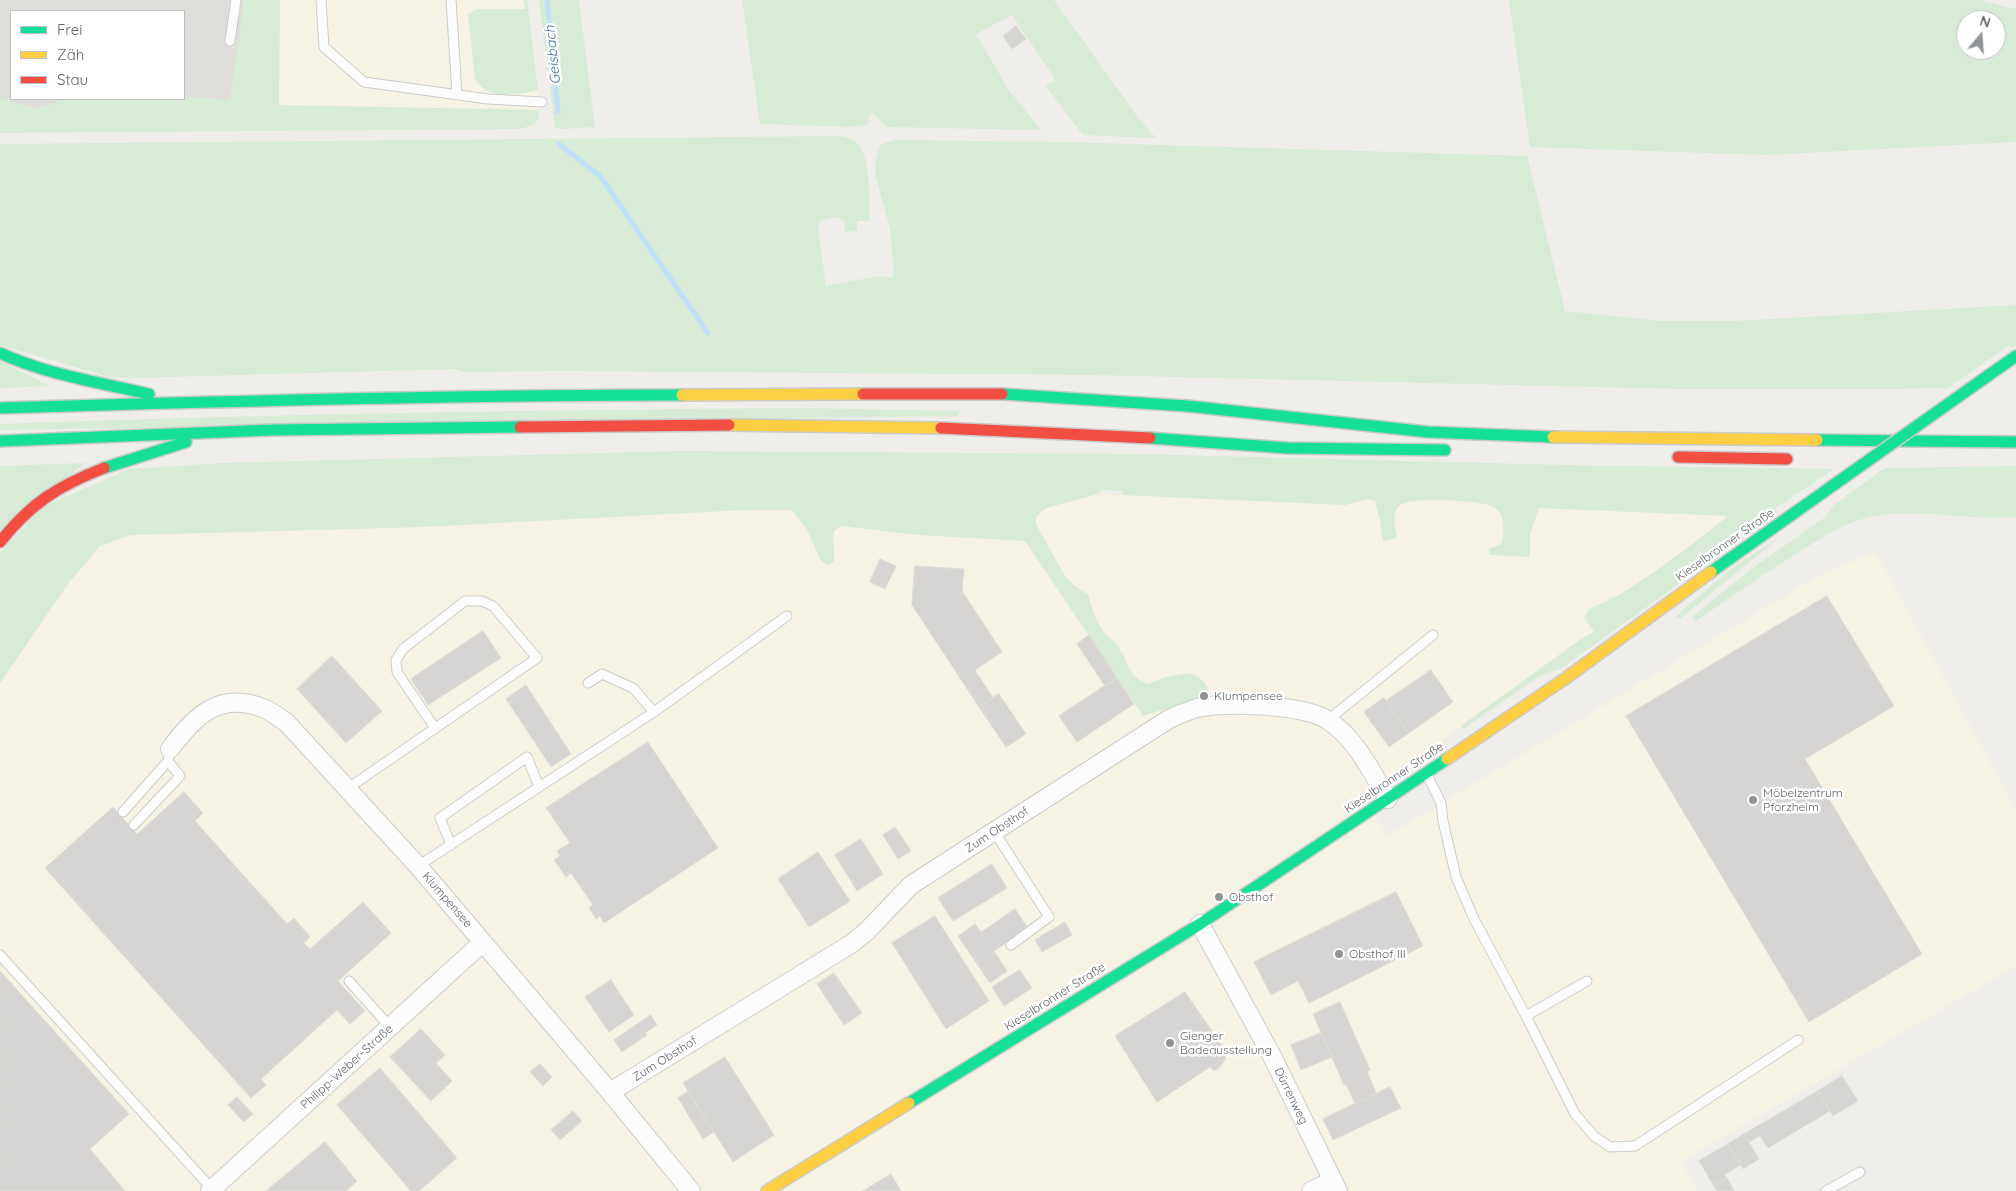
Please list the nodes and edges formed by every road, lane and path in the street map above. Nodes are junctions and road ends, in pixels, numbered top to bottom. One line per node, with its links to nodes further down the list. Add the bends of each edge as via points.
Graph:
1 (236, 0): 4 (lane)
2 (321, 0): 5 (lane, via 324,47 364,82)
3 (451, 0): 5 (lane)
4 (230, 41)
5 (457, 95): 6 (lane)
6 (542, 102)
7 (0, 353): 9 (main road, via 52,374 115,385)
8 (2016, 356): 27 (main road, Kieselbronner Straße, bridge, via 1715,568 1566,678)
9 (177, 402): 10 (main road); 13 (main road, via 534,395 1017,394 1187,406 1428,432 1580,438)
10 (0, 408)
11 (215, 432): 12 (main road); 14 (main road, via 624,425 914,427 1086,434 1287,448); 19 (main road, via 109,466 67,484 32,506)
12 (0, 441)
13 (2016, 442)
14 (1457, 450)
15 (1670, 457): 16 (main road)
16 (1802, 459)
17 (1850, 459): 18 (main road)
18 (1888, 459)
19 (0, 542)
20 (788, 616): 23 (lane)
21 (1433, 635): 24 (lane)
22 (588, 683): 23 (lane, via 602,674 633,688)
23 (654, 712): 28 (lane)
24 (1328, 720): 30 (street, Zum Obsthof, via 1358,750); 33 (street, Zum Obsthof, via 1302,710 1238,705 1184,712)
25 (436, 728): 25 (lane, via 537,658 492,606 482,601 465,601 403,649 396,660 397,672); 29 (lane)
26 (169, 755): 29 (street, Klumpensee, via 188,726 206,711 225,703 244,704 264,708 286,722); 31 (lane); 32 (lane, via 180,776)
27 (1426, 773): 30 (main road, Kieselbronner Straße); 42 (lane, via 1441,803 1456,877 1474,919)
28 (540, 787): 34 (lane); 34 (lane, via 527,757 440,818)
29 (347, 788): 35 (street, Klumpensee)
30 (1388, 799): 36 (main road, Kieselbronner Straße)
31 (123, 812)
32 (134, 825)
33 (994, 831): 38 (lane, via 1049,917); 45 (street, Zum Obsthof, via 911,885 851,944)
34 (451, 845): 35 (lane)
35 (418, 866): 37 (street, Klumpensee)
36 (1200, 924): 47 (street, Dürrenweg, via 1272,1056); 50 (main road, Kieselbronner Straße)
37 (483, 942): 43 (street, Philipp-Weber-Straße); 45 (street, Klumpensee)
38 (1011, 945)
39 (0, 955): 48 (lane)
40 (349, 981): 43 (lane)
41 (1588, 981): 42 (lane)
42 (1526, 1016): 44 (lane, via 1575,1114 1594,1136 1610,1147 1634,1146)
43 (390, 1027): 48 (street, Philipp-Weber-Straße)
44 (1798, 1040)
45 (610, 1092): 49 (street, Klumpensee)
46 (1860, 1172): 52 (lane)
47 (1335, 1186): 51 (street)
48 (211, 1190)
49 (691, 1191)
50 (767, 1191)
51 (1311, 1191)
52 (1826, 1191)

